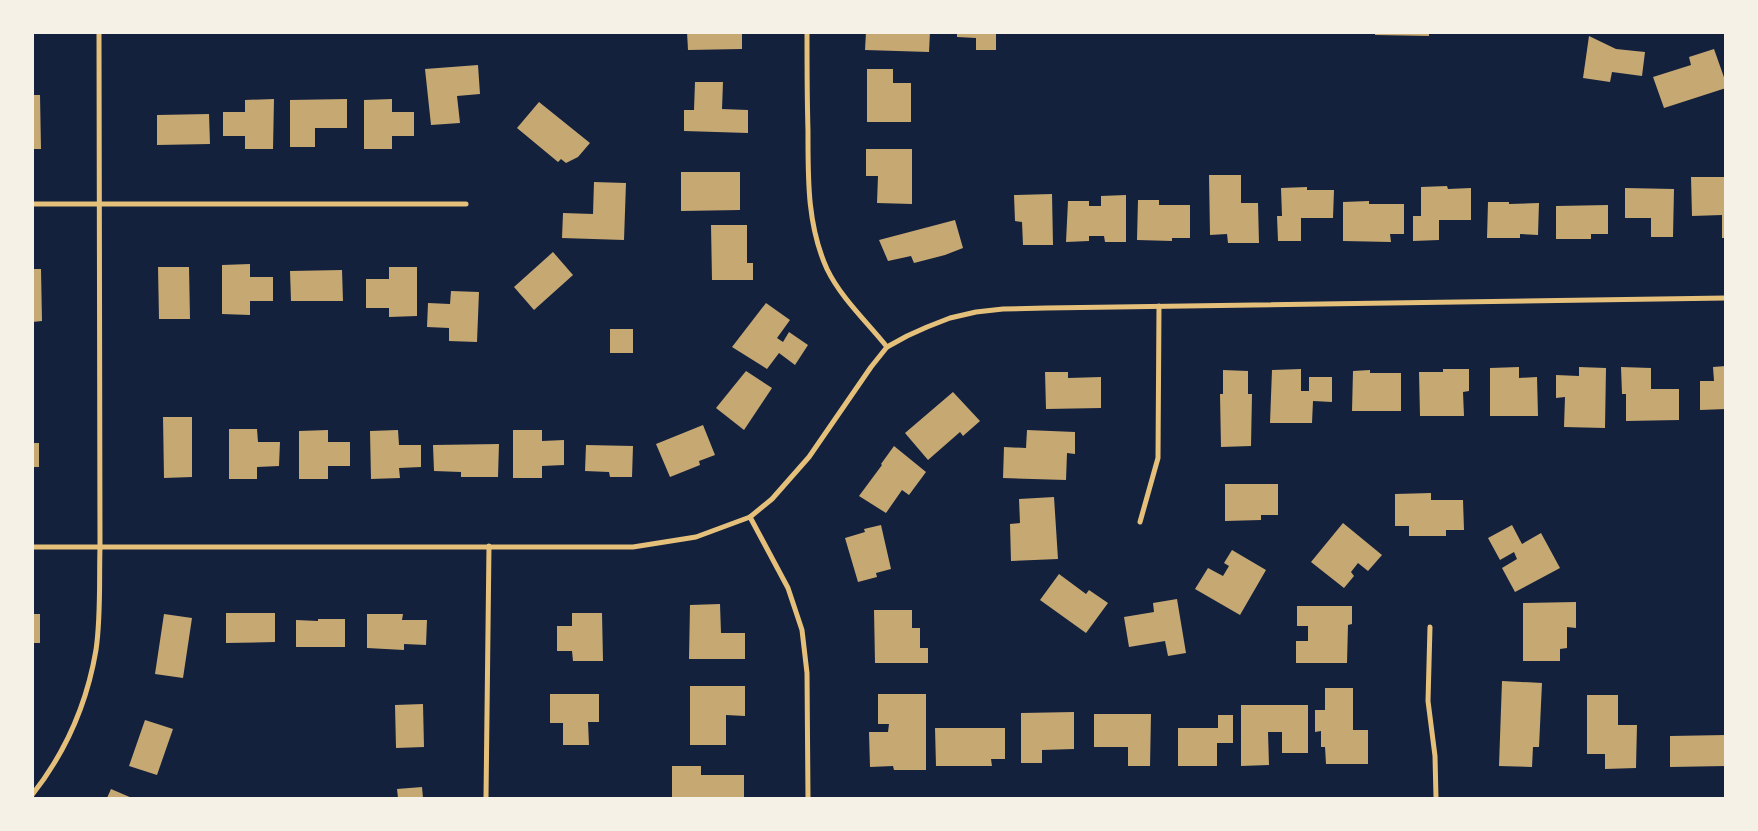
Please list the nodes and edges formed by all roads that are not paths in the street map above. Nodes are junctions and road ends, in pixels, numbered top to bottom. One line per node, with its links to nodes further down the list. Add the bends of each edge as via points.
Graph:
1 (99, 32): 4 (street)
2 (807, 32): 8 (street, via 808,180 817,245 842,293)
3 (32, 204): 4 (street)
4 (100, 204): 5 (street); 13 (street)
5 (466, 204)
6 (1726, 298): 7 (street)
7 (1159, 306): 8 (street, via 976,312 950,318); 10 (street, via 1158,458)
8 (887, 347): 9 (street, via 809,457 772,499)
9 (750, 517): 12 (street, via 696,537 633,547); 17 (street, via 788,588 802,630 807,673)
10 (1140, 522)
11 (32, 546): 13 (street)
12 (489, 546): 13 (street); 16 (street)
13 (100, 547): 15 (street, via 98,627 88,686 73,729 56,762)
14 (1430, 627): 18 (street, via 1428,701)
15 (32, 795)
16 (486, 798)
17 (808, 798)
18 (1436, 798)

